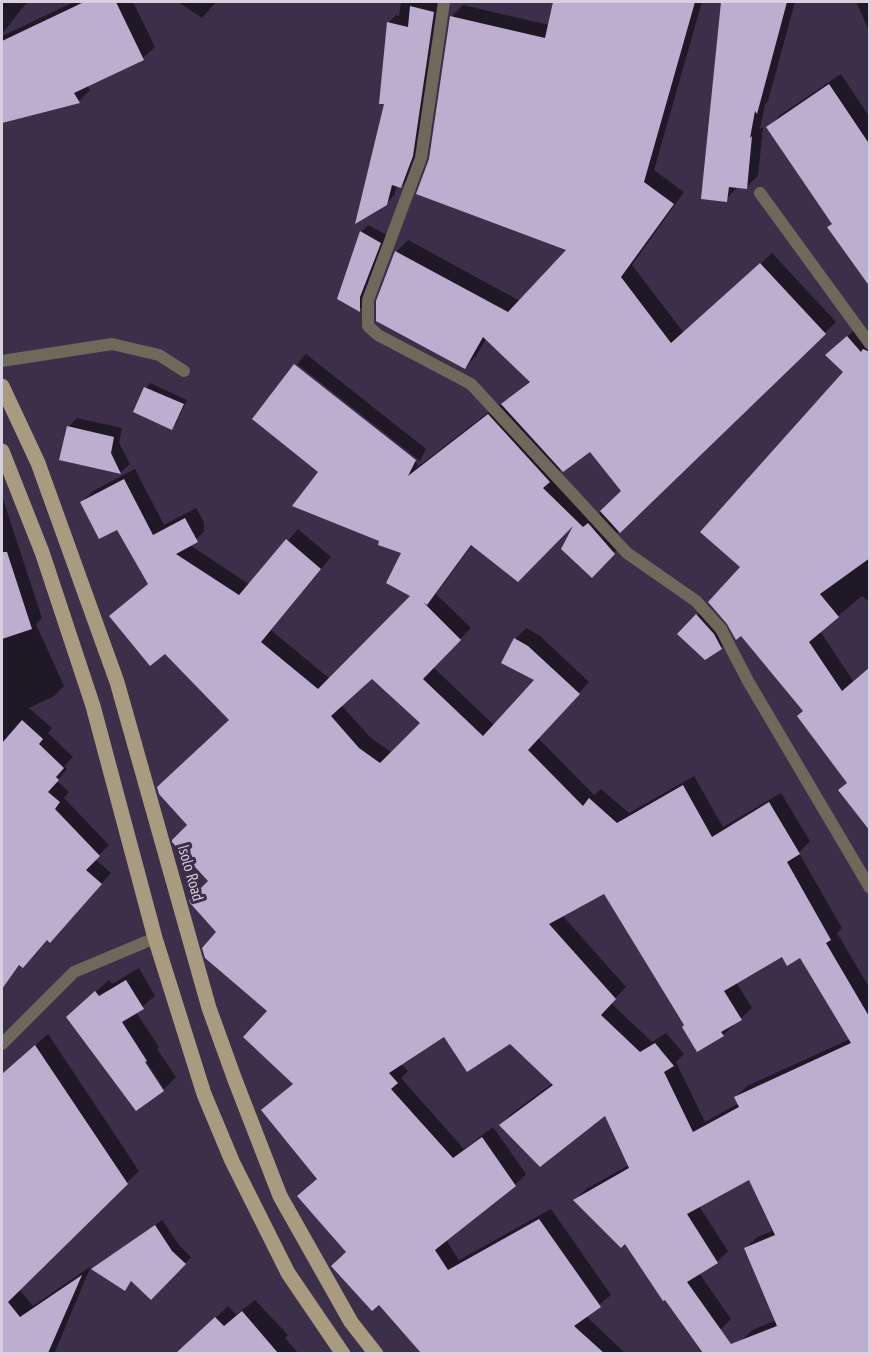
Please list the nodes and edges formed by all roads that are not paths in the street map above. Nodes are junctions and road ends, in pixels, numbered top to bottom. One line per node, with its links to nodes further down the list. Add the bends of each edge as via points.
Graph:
1 (444, 2): 8 (street, via 421,158 368,300 368,326 471,384 627,553 696,601 721,629)
2 (760, 193): 3 (street)
3 (870, 344)
4 (2, 361): 5 (street, via 112,344 159,354)
5 (184, 371)
6 (2, 386): 12 (main road, Isolo Road, via 38,463 117,682 208,1008 239,1090 280,1196 351,1322)
7 (2, 450): 9 (main road, via 42,552 93,706)
8 (870, 888)
9 (155, 938): 10 (street, via 74,972); 11 (main road, via 204,1094 232,1161 288,1273)
10 (2, 1044)
11 (343, 1353)
12 (376, 1353)

